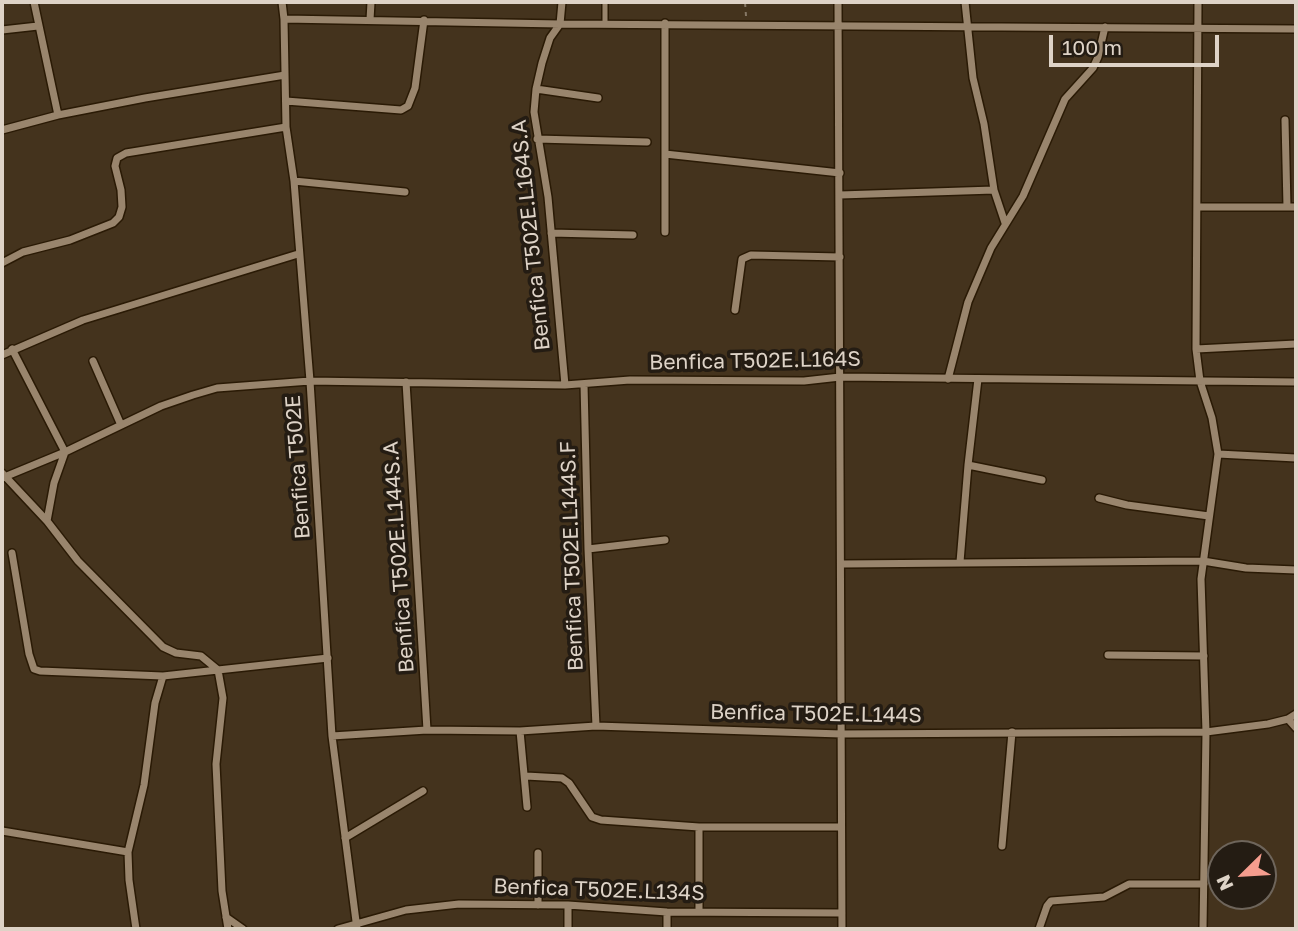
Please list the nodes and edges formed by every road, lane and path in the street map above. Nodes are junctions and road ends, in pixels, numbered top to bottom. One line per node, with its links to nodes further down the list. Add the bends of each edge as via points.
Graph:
1 (34, 2): 18 (street)
2 (282, 2): 10 (street, Benfica T502E)
3 (371, 2): 11 (street)
4 (562, 2): 15 (street, Benfica T502E.L164S.A)
5 (605, 2): 13 (lane)
6 (744, 2): 16 (path)
7 (838, 2): 17 (street)
8 (965, 2): 19 (street)
9 (1198, 2): 21 (street)
10 (284, 19): 11 (street); 24 (street, Benfica T502E)
11 (370, 20): 12 (street)
12 (424, 20): 15 (street); 27 (street, via 415,88 408,106 401,110)
13 (605, 23): 14 (street); 15 (street)
14 (665, 23): 16 (street); 34 (street)
15 (560, 24): 25 (street, Benfica T502E.L164S.A, via 550,38)
16 (746, 24): 17 (street)
17 (837, 25): 19 (street); 35 (street)
18 (38, 26): 23 (street); 28 (street)
19 (966, 27): 20 (street); 37 (street)
20 (1105, 27): 21 (street); 43 (street, via 1093,68 1065,99 1023,196)
21 (1198, 29): 22 (street); 40 (street)
22 (1296, 29)
23 (2, 30)
24 (285, 75): 27 (street, Benfica T502E); 28 (street)
25 (536, 89): 26 (street); 32 (street, Benfica T502E.L164S.A)
26 (598, 98)
27 (286, 101): 30 (street, Benfica T502E)
28 (58, 115): 31 (street)
29 (1285, 120): 41 (street)
30 (286, 127): 36 (street, Benfica T502E); 49 (street, via 125,153 115,166 122,207 113,223 23,251)
31 (2, 130)
32 (537, 139): 33 (street); 45 (street, Benfica T502E.L164S.A)
33 (647, 142)
34 (665, 154): 35 (street); 44 (street)
35 (840, 173): 39 (street)
36 (294, 181): 38 (street); 47 (street, Benfica T502E)
37 (994, 190): 39 (street); 43 (street)
38 (405, 192)
39 (840, 195): 48 (street)
40 (1197, 207): 41 (street); 53 (street)
41 (1287, 207): 42 (street)
42 (1296, 207)
43 (1005, 223): 57 (street, via 968,302)
44 (665, 232)
45 (551, 233): 46 (street); 64 (street, Benfica T502E.L164S.A)
46 (633, 235)
47 (298, 254): 52 (street, via 83,320); 59 (street, Benfica T502E)
48 (839, 257): 50 (street, via 751,254 742,259); 56 (street)
49 (2, 263)
50 (735, 310)
51 (1296, 344): 53 (street)
52 (12, 349): 54 (street); 66 (street)
53 (1196, 349): 61 (street)
54 (2, 355)
55 (93, 361): 65 (street)
56 (840, 377): 57 (street, Benfica T502E.L164S); 63 (street, Benfica T502E.L164S); 80 (street)
57 (948, 379): 58 (street, Benfica T502E.L164S)
58 (978, 379): 61 (street, Benfica T502E.L164S); 69 (street)
59 (310, 381): 60 (street, Benfica T502E.L164S); 65 (street, Benfica T502E.L164S, via 217,388); 84 (street, Benfica T502E)
60 (406, 382): 64 (street, Benfica T502E.L164S); 91 (street, Benfica T502E.L144S.A)
61 (1200, 382): 62 (street, Benfica T502E.L164S); 67 (street)
62 (1296, 382)
63 (584, 384): 64 (street, Benfica T502E.L164S); 76 (street, Benfica T502E.L144S.F)
64 (565, 385)
65 (121, 425): 66 (street, Benfica T502E.L164S)
66 (65, 453): 70 (street, Benfica T502E.L164S); 74 (street)
67 (1218, 454): 68 (street); 73 (street)
68 (1296, 458)
69 (968, 465): 71 (street); 79 (street)
70 (3, 475): 74 (street)
71 (1042, 480)
72 (1099, 498): 73 (street)
73 (1209, 516): 78 (street)
74 (47, 521): 85 (street, via 78,561 163,647 201,656)
75 (665, 541): 76 (street)
76 (587, 549): 89 (street, Benfica T502E.L144S.F)
77 (12, 553): 86 (street, via 34,669)
78 (1203, 561): 79 (street); 81 (street); 83 (street)
79 (960, 562): 80 (street)
80 (842, 564): 95 (street)
81 (1296, 570)
82 (1108, 655): 83 (street)
83 (1204, 656): 94 (street)
84 (328, 658): 85 (street); 96 (street, Benfica T502E)
85 (218, 670): 86 (street); 113 (street, via 223,698 216,764)
86 (163, 676): 105 (street)
87 (1296, 714): 88 (street, Benfica T502E.L144S)
88 (1288, 719): 90 (street); 94 (street, Benfica T502E.L144S)
89 (596, 726): 92 (street, Benfica T502E.L144S); 95 (street, Benfica T502E.L144S)
90 (1296, 728)
91 (427, 730): 92 (street, Benfica T502E.L144S); 96 (street, Benfica T502E.L144S)
92 (520, 731): 97 (street)
93 (1012, 732): 94 (street, Benfica T502E.L144S); 95 (street, Benfica T502E.L144S); 104 (street)
94 (1206, 732): 107 (street)
95 (841, 734): 101 (street)
96 (332, 736): 103 (street, Benfica T502E)
97 (526, 776): 99 (street); 100 (street, via 562,778 592,817 601,820)
98 (423, 791): 103 (street)
99 (527, 807)
100 (699, 827): 101 (street); 110 (street)
101 (841, 827): 112 (street)
102 (2, 831): 105 (street)
103 (345, 838): 114 (street, Benfica T502E)
104 (1002, 846)
105 (128, 852): 115 (street)
106 (538, 853): 108 (street)
107 (1204, 884): 122 (street, via 1129,884 1104,897 1051,901); 123 (street)
108 (538, 905): 109 (street, Benfica T502E.L134S); 114 (street, Benfica T502E.L134S, via 459,904 407,910)
109 (568, 905): 111 (street, Benfica T502E.L134S); 119 (street)
110 (699, 911): 111 (street, Benfica T502E.L134S); 112 (street, Benfica T502E.L134S)
111 (667, 912): 120 (street)
112 (842, 913): 121 (street)
113 (226, 916): 116 (street); 117 (street)
114 (356, 926): 118 (street, Benfica T502E.L134S)
115 (136, 929)
116 (228, 929)
117 (243, 929)
118 (338, 929)
119 (568, 929)
120 (667, 929)
121 (842, 929)
122 (1038, 929)
123 (1203, 929)

